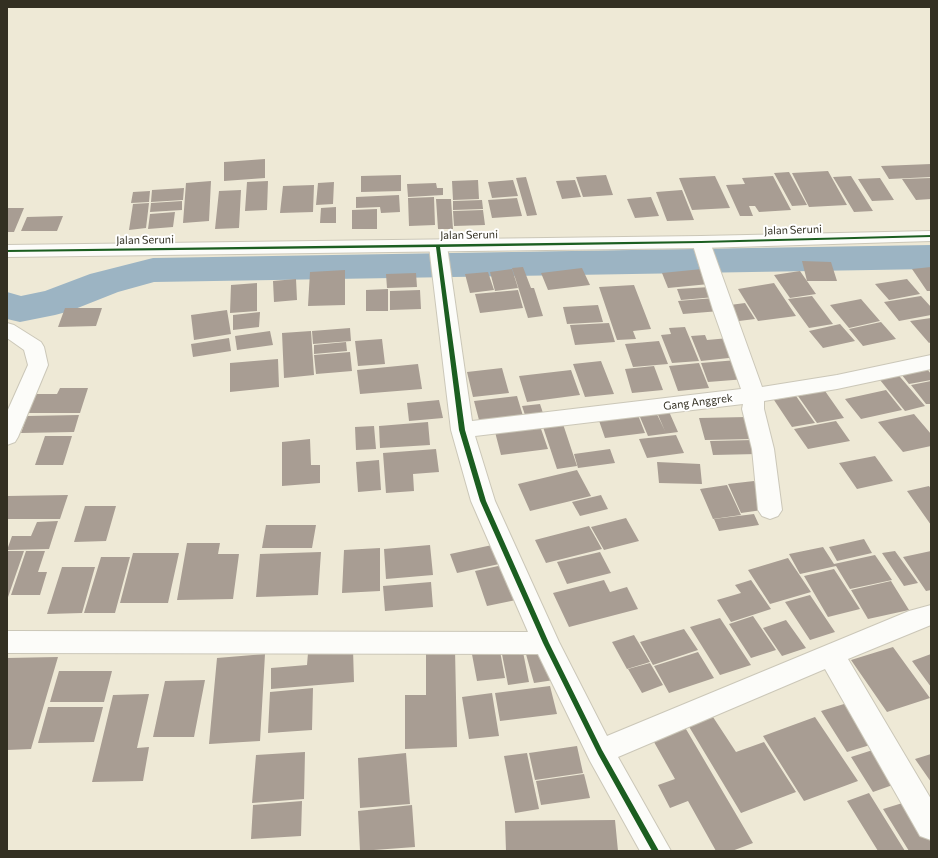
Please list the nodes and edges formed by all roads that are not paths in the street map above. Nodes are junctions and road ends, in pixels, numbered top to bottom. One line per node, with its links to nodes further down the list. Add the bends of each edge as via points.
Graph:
1 (931, 236): 3 (street, Jalan Seruni)
2 (8, 252): 4 (street, Jalan Seruni)
3 (705, 254): 4 (street, Jalan Seruni); 7 (street)
4 (440, 260): 8 (street)
5 (7, 329): 9 (street, via 34,347 38,365)
6 (931, 362): 7 (street, Gang Anggrek, via 837,382)
7 (754, 395): 8 (street, Gang Anggrek); 10 (street)
8 (462, 430): 13 (street, via 483,501)
9 (7, 437)
10 (770, 510)
11 (931, 615): 14 (street, via 918,618)
12 (7, 642): 13 (street)
13 (546, 643): 15 (street)
14 (831, 655): 15 (street); 16 (street)
15 (600, 752): 17 (street)
16 (931, 826)
17 (656, 851)

